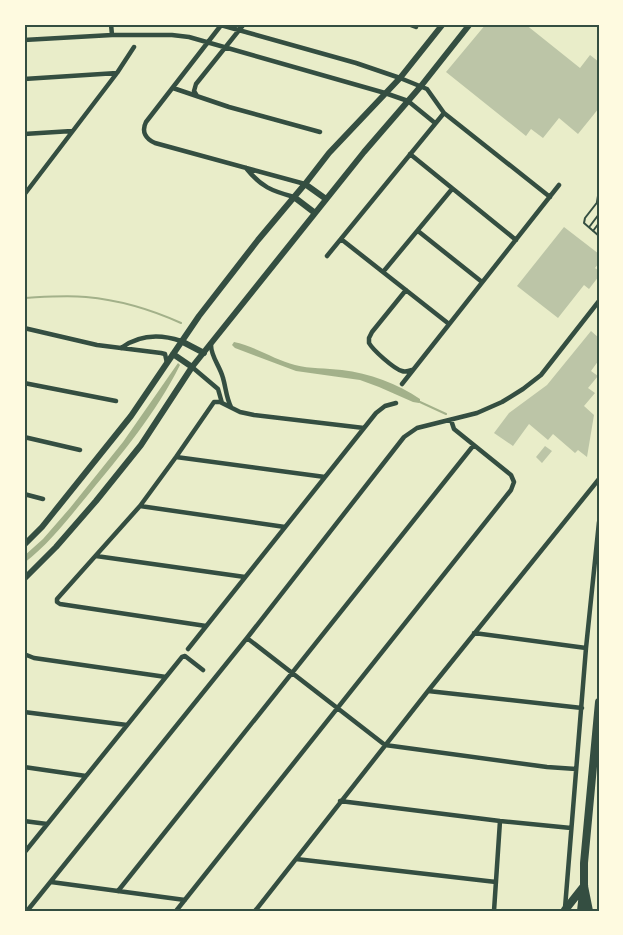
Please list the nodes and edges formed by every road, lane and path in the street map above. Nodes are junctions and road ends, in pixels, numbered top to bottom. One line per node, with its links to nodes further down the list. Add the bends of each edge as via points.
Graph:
1 (111, 24): 9 (street)
2 (220, 24): 8 (street); 11 (street)
3 (244, 24): 8 (street)
4 (408, 24): 7 (street)
5 (443, 24): 15 (street)
6 (470, 24): 17 (street)
7 (416, 27)
8 (240, 30): 13 (street); 15 (street)
9 (112, 34): 10 (street); 11 (street, via 172,35)
10 (24, 40)
11 (208, 42): 13 (street); 18 (street)
12 (134, 47): 14 (street)
13 (226, 48): 19 (street); 20 (street, via 195,85)
14 (117, 73): 16 (street); 24 (street)
15 (400, 78): 17 (street); 19 (street)
16 (24, 79)
17 (421, 86): 21 (street); 22 (street)
18 (173, 88): 20 (street); 28 (street, via 145,125 148,139)
19 (385, 93): 21 (street); 29 (street, via 328,153)
20 (199, 98): 25 (street)
21 (408, 101): 23 (street); 37 (street)
22 (444, 113): 23 (street); 36 (street)
23 (435, 123): 27 (street)
24 (72, 131): 26 (street); 32 (street)
25 (320, 132)
26 (24, 134)
27 (410, 154): 31 (street); 46 (street)
28 (246, 168): 29 (street); 35 (street, via 266,187)
29 (305, 184): 35 (street); 37 (street)
30 (559, 185): 36 (street)
31 (452, 189): 43 (street); 47 (street)
32 (26, 190): 34 (street)
33 (599, 190): 38 (lane)
34 (24, 195)
35 (294, 197): 39 (street); 55 (street)
36 (550, 197): 47 (street)
37 (326, 200): 39 (street)
38 (598, 201): 42 (lane, via 585,218)
39 (315, 213): 56 (street)
40 (599, 214): 42 (lane)
41 (599, 223): 44 (lane)
42 (589, 227): 44 (lane)
43 (418, 231): 49 (street); 50 (street)
44 (593, 231): 45 (lane)
45 (598, 234)
46 (341, 239): 48 (street); 49 (street)
47 (516, 240): 50 (street)
48 (327, 256)
49 (383, 272): 51 (street)
50 (482, 282): 53 (street)
51 (406, 290): 53 (street); 64 (street, via 372,332 369,343 398,369)
52 (599, 301): 73 (street, via 533,382 500,403)
53 (449, 324): 64 (street)
54 (24, 328): 57 (street)
55 (181, 341): 57 (street, via 148,337); 59 (street); 60 (street)
56 (211, 344): 59 (street); 61 (street)
57 (121, 348): 58 (street)
58 (161, 353): 60 (street); 62 (street)
59 (204, 353): 61 (street); 63 (street)
60 (173, 354): 62 (street); 63 (street)
61 (215, 360): 72 (street)
62 (167, 363): 86 (street, via 131,416)
63 (192, 367): 65 (street); 66 (street)
64 (412, 370): 68 (street)
65 (186, 377): 66 (street); 89 (street, via 141,445 76,525)
66 (206, 378): 70 (street, via 218,388)
67 (24, 382): 69 (street)
68 (402, 384)
69 (116, 401)
70 (222, 403): 72 (street); 78 (street, via 212,404)
71 (396, 403): 74 (street, via 382,407)
72 (233, 409): 74 (street)
73 (451, 420): 76 (street, via 454,429); 92 (street, via 406,434)
74 (364, 428): 79 (street)
75 (24, 437): 77 (street)
76 (473, 446): 97 (street); 102 (street, via 511,475 511,489)
77 (80, 450)
78 (176, 457): 79 (street); 83 (street)
79 (325, 477): 85 (street)
80 (599, 479): 91 (street)
81 (24, 494): 82 (street)
82 (43, 499)
83 (140, 506): 85 (street); 87 (street)
84 (599, 522): 93 (street)
85 (285, 527): 88 (street)
86 (24, 545)
87 (96, 556): 88 (street); 90 (street, via 57,602)
88 (245, 578): 90 (street)
89 (24, 579)
90 (206, 626): 94 (street)
91 (474, 633): 93 (street); 99 (street)
92 (247, 638): 97 (street); 116 (street)
93 (586, 648): 101 (street)
94 (188, 649)
95 (24, 654): 98 (street)
96 (203, 670): 98 (street, via 183,656)
97 (292, 674): 102 (street); 119 (street)
98 (166, 676): 104 (street)
99 (428, 691): 101 (street); 105 (street)
100 (599, 702): 118 (main road)
101 (582, 708): 107 (street)
102 (337, 710): 105 (street); 120 (street)
103 (24, 712): 104 (street)
104 (127, 725): 108 (street)
105 (385, 745): 107 (street); 109 (street)
106 (24, 767): 108 (street)
107 (576, 770): 113 (street)
108 (86, 776): 112 (street)
109 (340, 801): 111 (street); 115 (street)
110 (24, 821): 112 (street)
111 (500, 821): 113 (street); 117 (street)
112 (47, 824): 114 (street)
113 (571, 828): 121 (street)
114 (24, 853)
115 (296, 859): 117 (street); 124 (street)
116 (51, 882): 119 (street); 122 (street)
117 (496, 882): 125 (street)
118 (584, 885): 121 (main road); 126 (main road); 127 (main road)
119 (118, 891): 120 (street)
120 (185, 900): 123 (street)
121 (565, 910)
122 (27, 911)
123 (176, 911)
124 (255, 911)
125 (494, 911)
126 (581, 911)
127 (589, 911)

